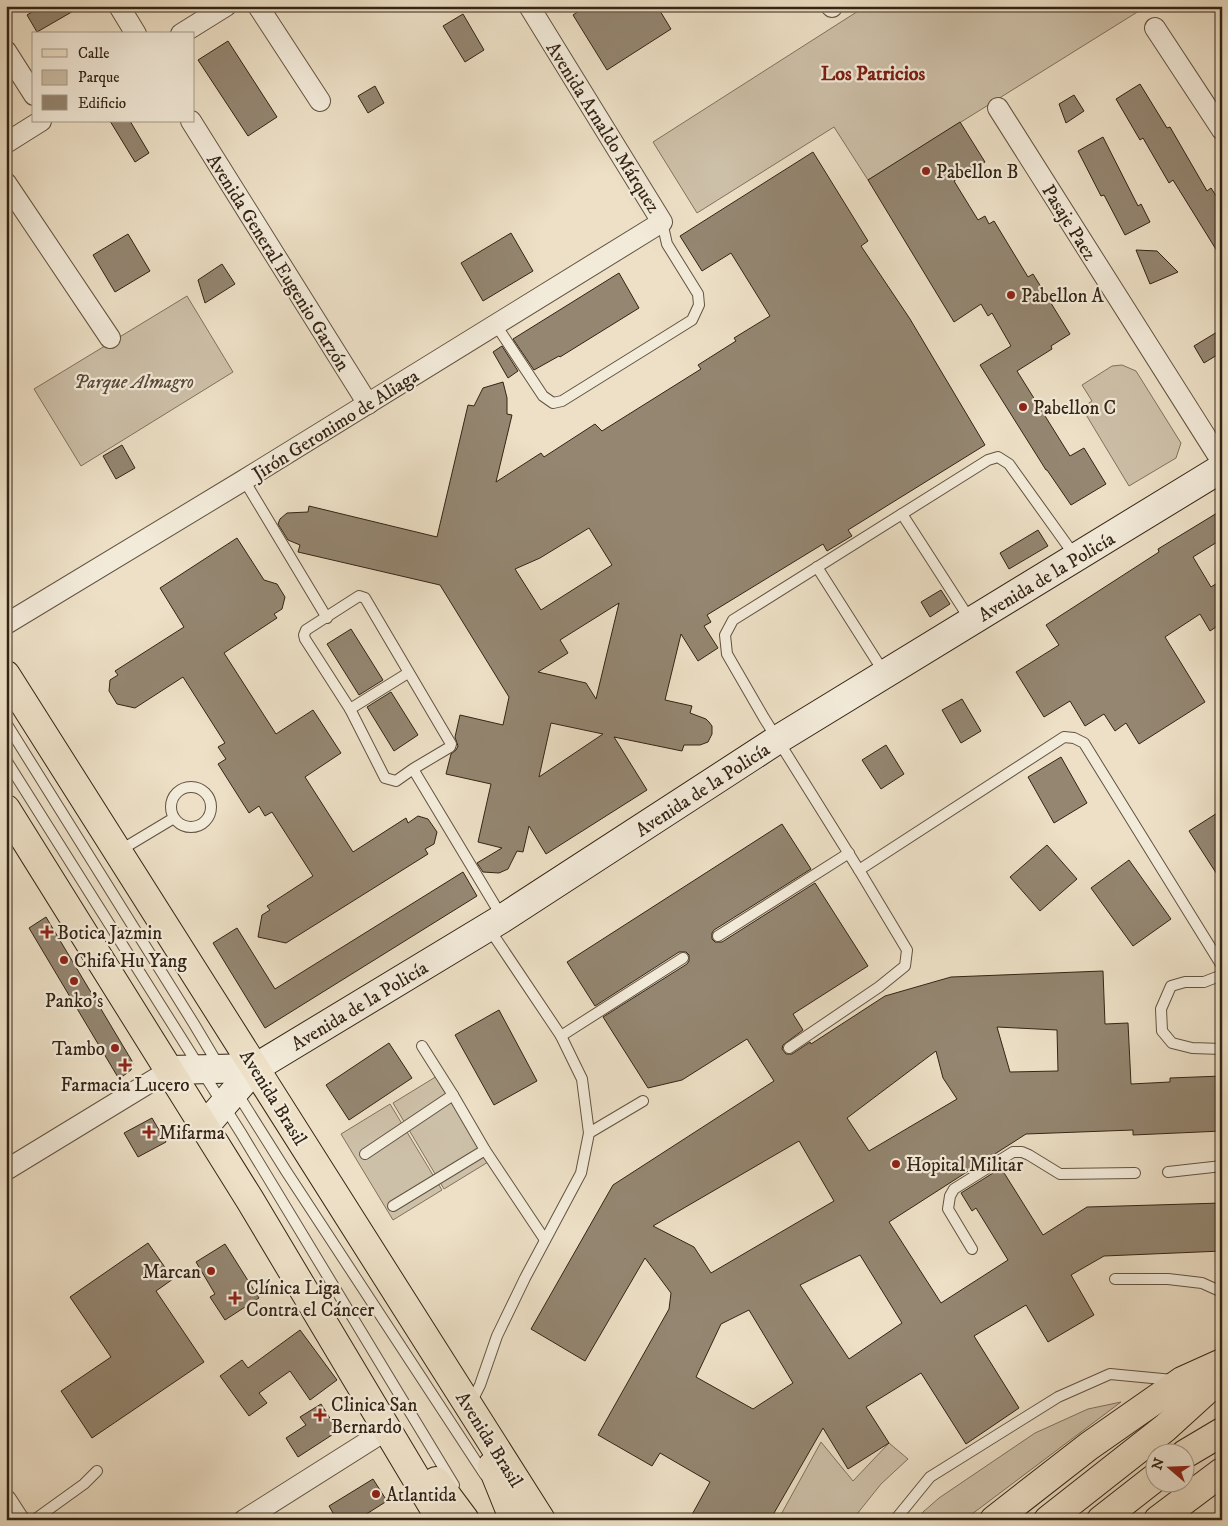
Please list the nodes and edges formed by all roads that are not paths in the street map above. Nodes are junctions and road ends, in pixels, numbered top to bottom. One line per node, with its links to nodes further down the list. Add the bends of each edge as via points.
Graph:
1 (119, 6): 6 (street)
2 (226, 6): 7 (street)
3 (258, 6): 10 (street)
4 (529, 6): 17 (street, Avenida Arnaldo Márquez)
5 (1155, 28): 14 (street)
6 (135, 32)
7 (184, 32)
8 (6, 51): 9 (street)
9 (32, 92)
10 (320, 101)
11 (998, 108): 21 (street, Pasaje Paez)
12 (39, 122): 15 (street)
13 (192, 122): 20 (street, Avenida General Eugenio Garzón)
14 (1222, 130)
15 (6, 143)
16 (6, 183): 19 (street)
17 (662, 222): 18 (street, Jirón Geronimo de Aliaga); 18 (lane, via 667,244 698,294 699,305 692,320 562,401 554,403 543,396)
18 (496, 324): 20 (street, Jirón Geronimo de Aliaga)
19 (110, 338)
20 (368, 404): 23 (street, Jirón Geronimo de Aliaga)
21 (1222, 462)
22 (1222, 468): 25 (street, Avenida de la Policía)
23 (244, 480): 27 (lane); 29 (street, Jirón Geronimo de Aliaga)
24 (902, 514): 25 (lane, via 988,460 998,457 1009,464); 26 (lane); 28 (lane)
25 (1076, 558): 28 (street, Avenida de la Policía)
26 (817, 567): 31 (lane); 35 (lane, via 733,620 725,635 727,654)
27 (327, 618): 30 (lane, via 359,596 365,598); 33 (lane, via 306,630 305,639)
28 (971, 622): 31 (street, Avenida de la Policía)
29 (6, 624)
30 (408, 673): 33 (lane); 37 (lane, via 451,744)
31 (885, 674): 35 (street, Avenida de la Policía)
32 (6, 675): 40 (main road, Avenida Brasil)
33 (350, 709): 37 (lane, via 385,778 396,781)
34 (6, 723): 54 (lane, Avenida Brasil, via 194,1024)
35 (777, 740): 41 (lane); 43 (street, Avenida de la Policía)
36 (6, 760): 54 (lane, Avenida Brasil)
37 (413, 769): 43 (lane)
38 (6, 809): 53 (main road)
39 (174, 818): 39 (lane, via 171,805 182,789 201,790 210,799 211,812 198,827 184,826); 40 (lane)
40 (118, 851): 52 (main road, Avenida Brasil)
41 (849, 853): 42 (lane); 44 (lane)
42 (859, 870): 46 (lane, via 1064,737 1074,738 1084,743); 50 (lane, via 907,950 905,966)
43 (496, 922): 48 (lane); 52 (street, Avenida de la Policía)
44 (718, 936)
45 (683, 958): 48 (lane)
46 (1222, 966)
47 (1222, 975): 51 (lane, via 1204,982 1171,986 1161,1009 1162,1031 1172,1043 1192,1048)
48 (561, 1036): 58 (lane, via 582,1078)
49 (422, 1046): 55 (lane)
50 (789, 1048)
51 (1222, 1048)
52 (255, 1068): 54 (street); 73 (main road, Avenida Brasil)
53 (170, 1070): 54 (street); 57 (main road); 62 (street)
54 (222, 1082): 57 (street); 81 (lane, Avenida Brasil); 82 (lane, Avenida Brasil)
55 (454, 1095): 59 (lane); 60 (lane)
56 (643, 1101): 58 (lane)
57 (205, 1126): 74 (main road)
58 (589, 1133): 66 (lane, via 581,1173)
59 (485, 1150): 65 (lane); 66 (lane)
60 (365, 1154)
61 (1222, 1166): 63 (lane)
62 (6, 1170)
63 (1168, 1172)
64 (1135, 1173): 67 (lane, via 1060,1174 1029,1155 1013,1152 954,1189 950,1196 948,1209)
65 (393, 1206)
66 (545, 1240): 73 (lane, via 497,1336 480,1386)
67 (972, 1249)
68 (1115, 1279): 69 (lane, via 1168,1279 1202,1284)
69 (1222, 1292)
70 (1222, 1362): 72 (main road)
71 (1222, 1376): 91 (main road, via 1165,1428)
72 (1182, 1381): 89 (lane, via 1110,1374 1058,1397 930,1477); 90 (main road)
73 (466, 1401): 82 (main road); 88 (main road, Avenida Brasil)
74 (388, 1429): 81 (main road, via 409,1444); 85 (street); 86 (main road)
75 (1222, 1432): 76 (main road)
76 (1196, 1447)
77 (97, 1472): 84 (lane)
78 (1222, 1472): 93 (main road)
79 (1146, 1485): 92 (main road)
80 (6, 1500): 83 (street)
81 (464, 1506): 87 (lane, Avenida Brasil)
82 (514, 1519)
83 (19, 1520)
84 (34, 1520)
85 (244, 1520)
86 (441, 1520)
87 (476, 1520)
88 (541, 1520)
89 (895, 1520)
90 (994, 1520)
91 (1048, 1520)
92 (1101, 1520)
93 (1158, 1520)

